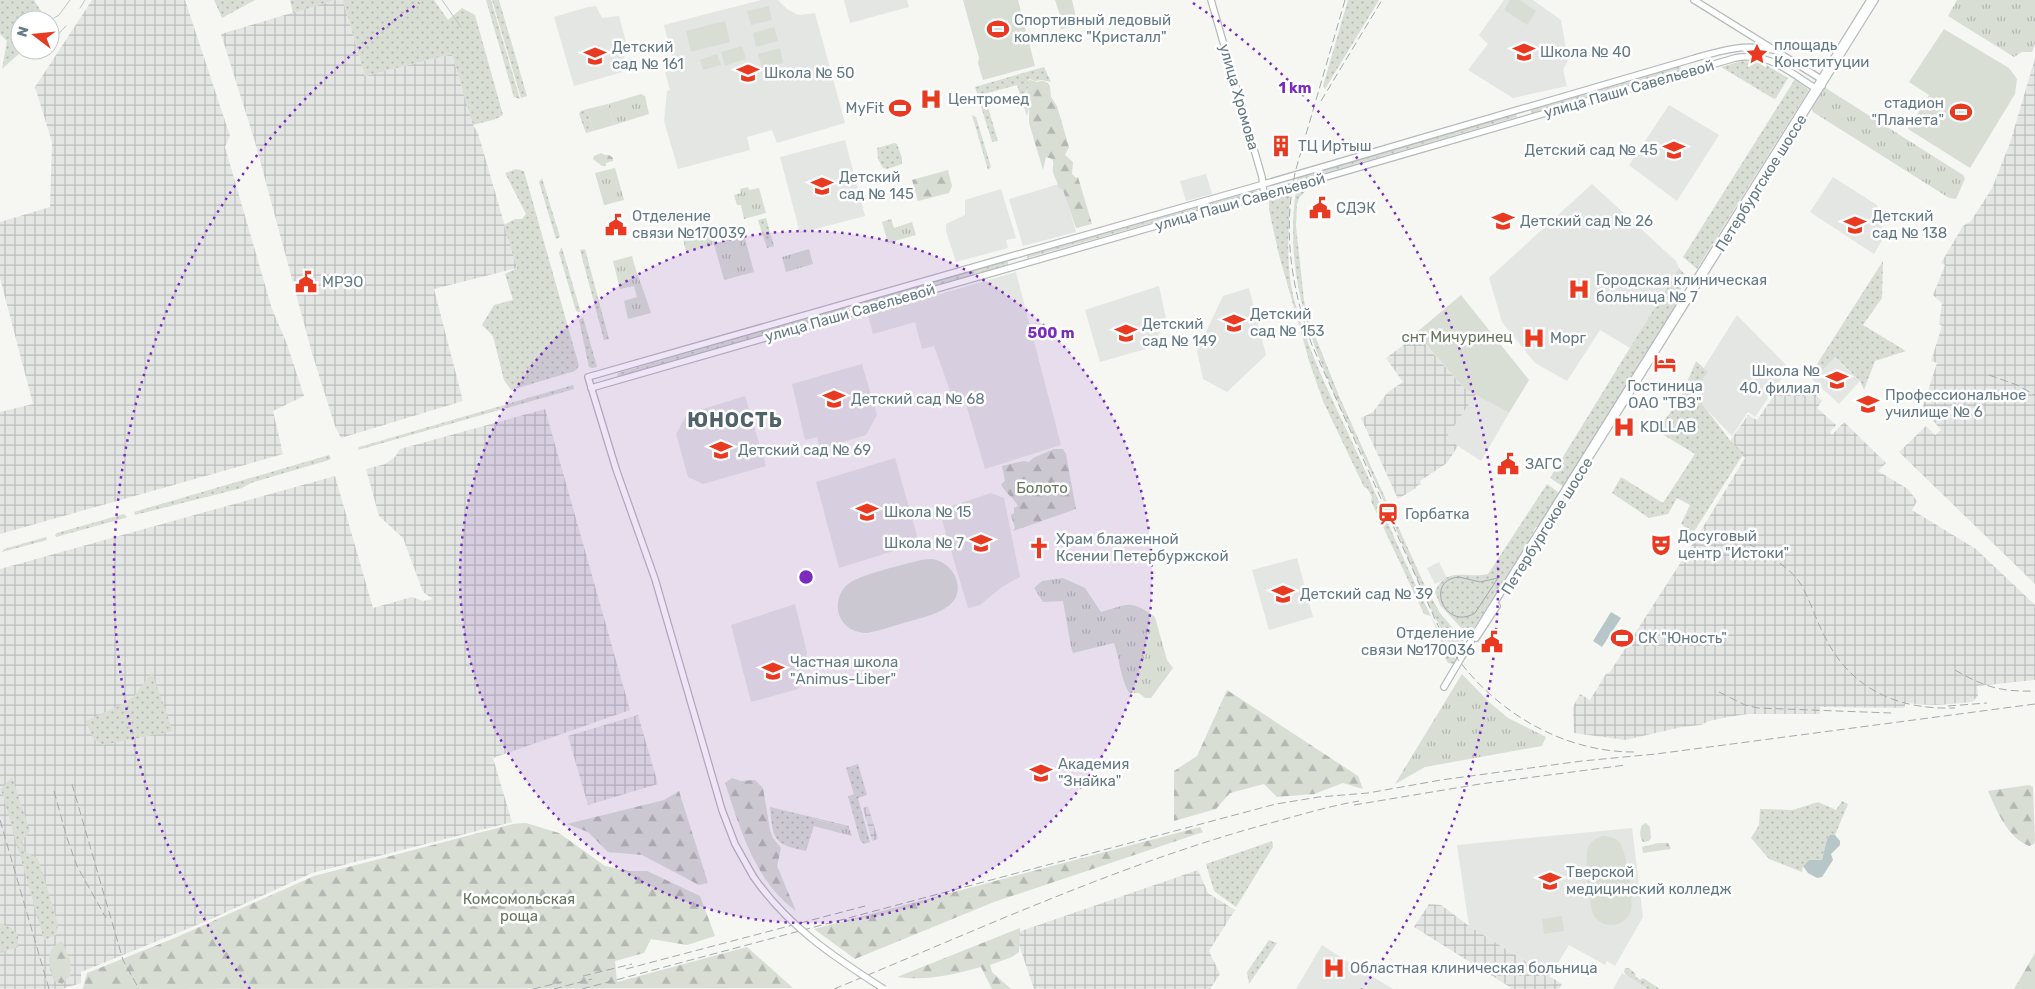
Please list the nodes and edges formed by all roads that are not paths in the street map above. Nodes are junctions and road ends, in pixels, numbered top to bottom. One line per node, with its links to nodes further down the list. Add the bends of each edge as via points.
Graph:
1 (1211, 0): 10 (main road, улица Хромова)
2 (1694, 0): 5 (main road, улица Паши Савельевой)
3 (1870, 0): 6 (main road, Петербургское шоссе)
4 (1875, 0): 7 (main road, Петербургское шоссе)
5 (1774, 50): 6 (main road, улица Паши Савельевой); 8 (main road, улица Паши Савельевой, via 1733,48)
6 (1821, 79): 7 (main road, Петербургское шоссе)
7 (1818, 87): 9 (main road, улица Паши Савельевой, via 1769,60 1748,56); 14 (main road, Петербургское шоссе); 15 (main road, Петербургское шоссе)
8 (1522, 108): 9 (main road); 10 (main road, улица Паши Савельевой)
9 (1526, 119): 11 (main road, улица Паши Савельевой)
10 (1264, 184): 11 (main road, улица Хромова); 12 (main road, улица Паши Савельевой)
11 (1264, 195): 13 (main road, улица Паши Савельевой)
12 (1021, 253): 13 (main road); 17 (main road, улица Паши Савельевой, via 588,377)
13 (1024, 263): 17 (main road, улица Паши Савельевой)
14 (1698, 274): 15 (main road); 16 (main road, Петербургское шоссе)
15 (1700, 281): 16 (main road, Петербургское шоссе)
16 (1674, 318): 18 (main road, Петербургское шоссе)
17 (592, 388): 19 (main road, bridge, via 616,469 655,579 722,810 735,844 778,908 809,938)
18 (1444, 687)
19 (884, 989)

